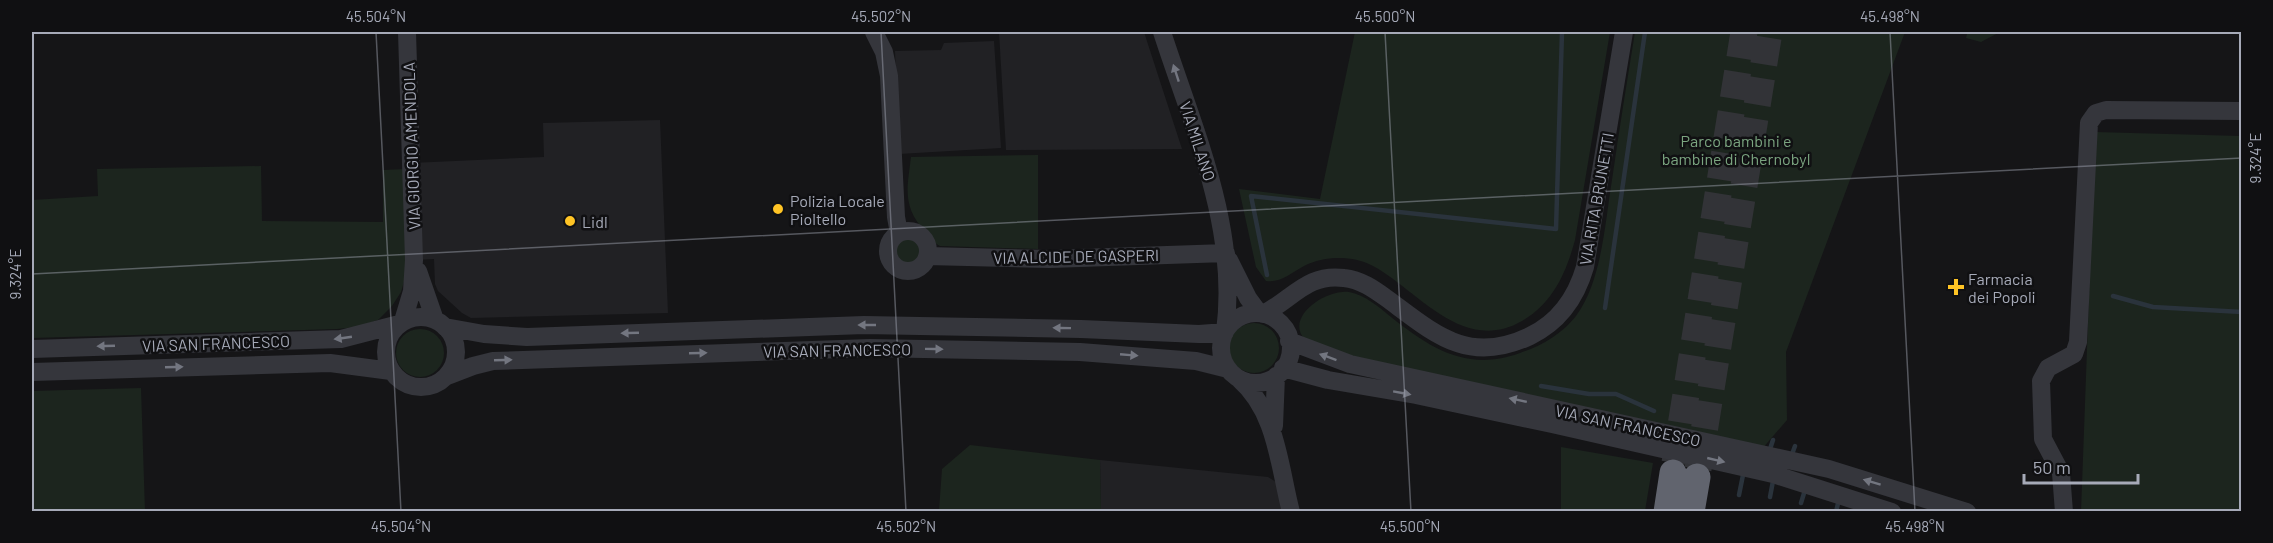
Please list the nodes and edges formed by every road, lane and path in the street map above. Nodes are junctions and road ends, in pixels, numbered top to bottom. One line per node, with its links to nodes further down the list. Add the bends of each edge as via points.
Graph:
1 (407, 32): 9 (street, VIA GIORGIO AMENDOLA)
2 (874, 32): 6 (street, via 884,52 889,76)
3 (1162, 32): 7 (street, VIA MILANO, one-way to 3, via 1216,198)
4 (1624, 32): 10 (street, VIA RITA BRUNETTI, via 1585,267 1575,295 1550,324 1508,345 1463,346 1434,333 1366,284)
5 (2241, 111): 23 (street, via 2106,110 2090,119 2077,348 2069,358 2048,368 2041,381 2043,439 2061,473)
6 (899, 233): 8 (street, via 921,237 927,246); 8 (street, via 888,249 896,267 915,270)
7 (1226, 253): 8 (street, VIA ALCIDE DE GASPERI, via 1050,259); 11 (street, VIA MILANO, via 1248,298); 14 (street, VIA MILANO)
8 (927, 256)
9 (414, 260): 12 (street, VIA GIORGIO AMENDOLA, via 412,291); 13 (street, VIA GIORGIO AMENDOLA)
10 (1327, 278): 11 (street, VIA RITA BRUNETTI, via 1306,284 1282,304); 15 (street, via 1300,297 1292,310)
11 (1261, 314): 14 (street, via 1240,317); 15 (street, via 1275,319)
12 (401, 323): 13 (street, via 419,317); 16 (street, VIA SAN FRANCESCO, one-way to 16, via 341,339); 17 (street, via 386,346)
13 (440, 323): 14 (street, VIA SAN FRANCESCO, one-way to 13, via 864,325 527,337 484,334); 21 (street, via 456,347)
14 (1225, 332): 20 (street, via 1221,348)
15 (1288, 336): 19 (street, via 1289,357); 28 (street, VIA SAN FRANCESCO, one-way to 15, via 1829,469 1350,364)
16 (32, 349)
17 (391, 371): 18 (street, VIA SAN FRANCESCO, one-way to 17, via 330,363); 21 (street, via 403,383 417,388 432,386)
18 (32, 372)
19 (1280, 372): 20 (street, via 1256,382); 22 (street); 27 (street, VIA SAN FRANCESCO, one-way to 27, via 1552,424 1730,464 1798,481)
20 (1233, 373): 21 (street, VIA SAN FRANCESCO, one-way to 20, via 493,361 870,348 1080,352 1196,361); 22 (street, via 1261,403)
21 (447, 376)
22 (1274, 436): 24 (street)
23 (2064, 502): 29 (street)
24 (1291, 512)
25 (1667, 512): 26 (highway, via 1685,475)
26 (1691, 512)
27 (1892, 512)
28 (1967, 512)
29 (2055, 512)

